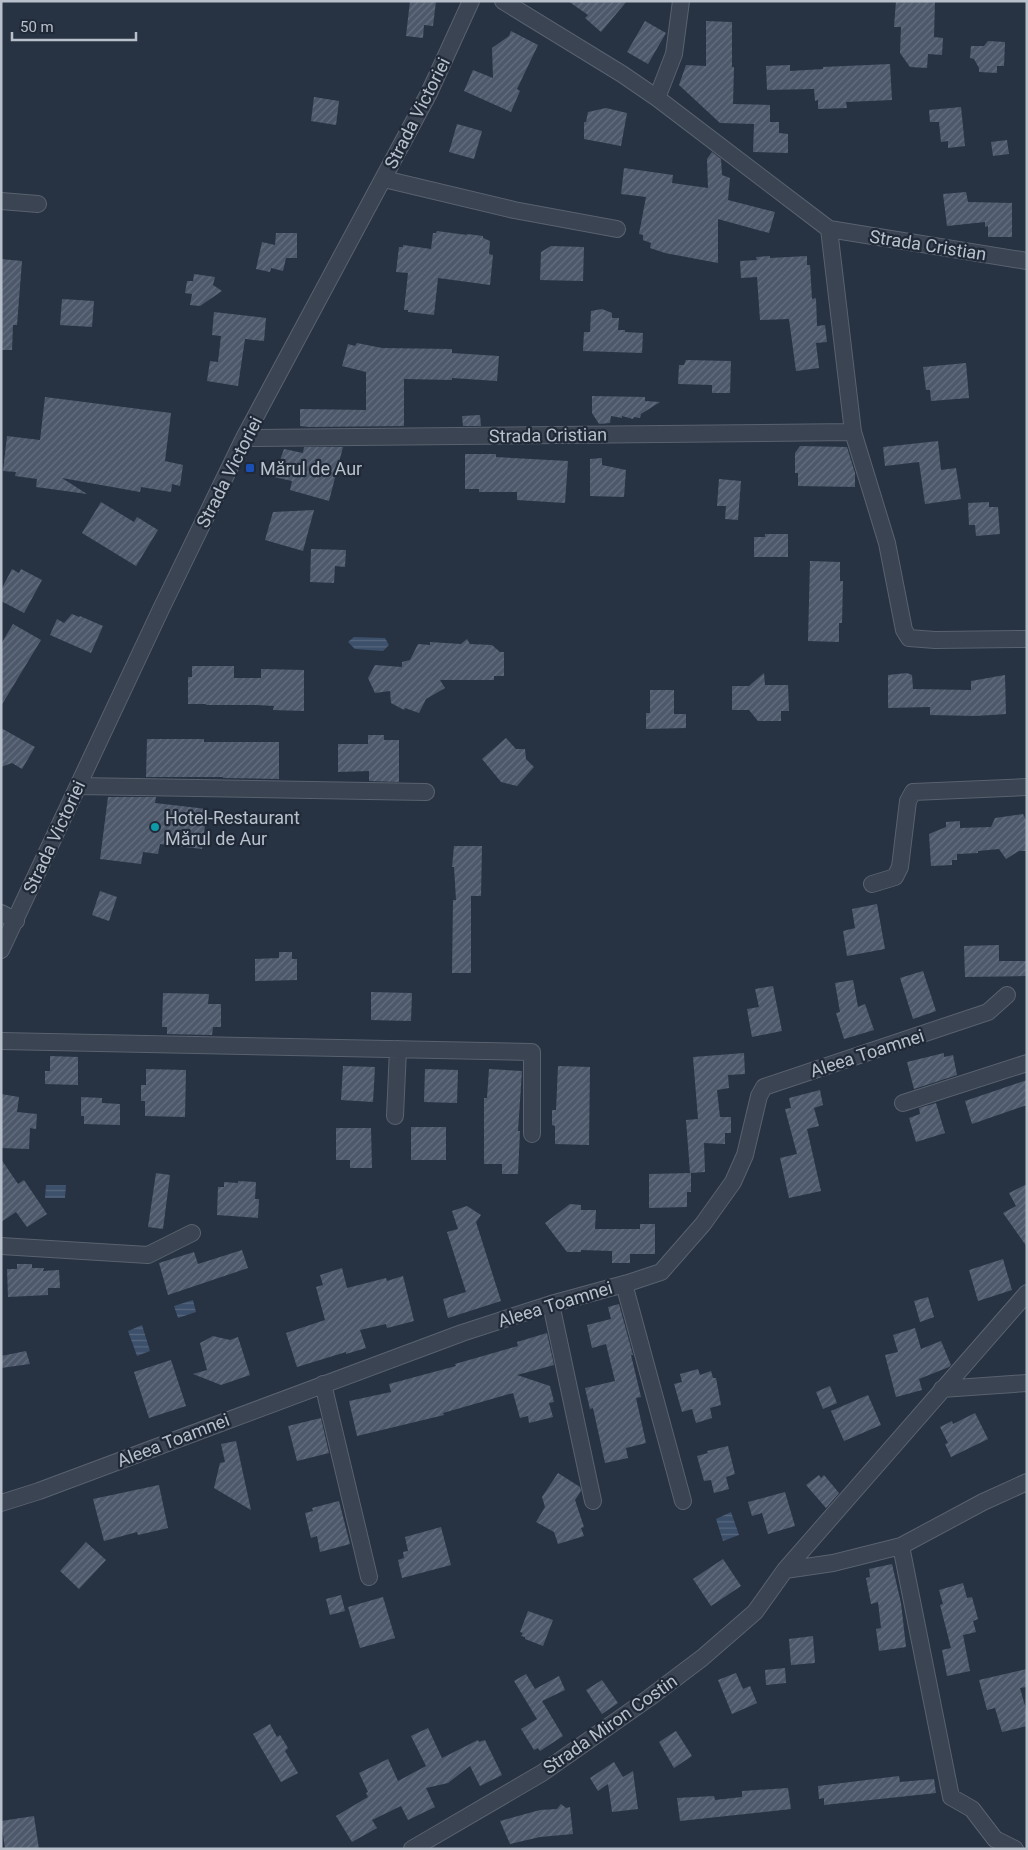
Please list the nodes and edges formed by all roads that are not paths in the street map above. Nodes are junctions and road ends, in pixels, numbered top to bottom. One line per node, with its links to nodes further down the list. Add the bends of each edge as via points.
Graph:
1 (503, 1): 4 (street, Strada Cristian)
2 (681, 1): 4 (street, via 674,54)
3 (468, 2): 5 (street, Strada Victoriei, via 429,93)
4 (658, 98): 9 (street, Strada Cristian)
5 (384, 179): 8 (street, via 514,210); 12 (street, Strada Victoriei)
6 (1, 201): 7 (street)
7 (38, 204)
8 (617, 229)
9 (829, 229): 10 (street, Strada Cristian); 11 (street)
10 (1027, 261)
11 (853, 432): 12 (street, Strada Cristian); 13 (street, via 887,542 904,630 909,638)
12 (244, 438): 14 (street, Strada Victoriei)
13 (1027, 639)
14 (78, 786): 16 (street); 19 (street, Strada Victoriei)
15 (1027, 787): 17 (street, via 913,792 908,801 900,867 895,877)
16 (426, 792)
17 (872, 884)
18 (1, 913): 19 (street)
19 (16, 921): 20 (street, Strada Victoriei)
20 (1, 950)
21 (1007, 995): 30 (street, Aleea Toamnei, via 988,1012 764,1087 745,1155 733,1182 703,1224 661,1272)
22 (1, 1041): 23 (street)
23 (398, 1049): 26 (street); 27 (street, via 532,1052)
24 (1027, 1063): 25 (street)
25 (903, 1103)
26 (395, 1116)
27 (532, 1134)
28 (192, 1233): 29 (street, via 148,1255)
29 (1, 1246)
30 (624, 1284): 32 (street, Aleea Toamnei); 38 (street)
31 (1027, 1293): 35 (street, Strada Miron Costin)
32 (551, 1304): 34 (street, Aleea Toamnei); 37 (street)
33 (1027, 1383): 35 (street)
34 (323, 1384): 39 (street, Aleea Toamnei); 42 (street)
35 (942, 1389): 41 (street, Strada Miron Costin)
36 (1027, 1482): 40 (street)
37 (593, 1501)
38 (683, 1501)
39 (1, 1503)
40 (901, 1546): 41 (street, via 834,1563); 45 (street, via 951,1796 972,1809 995,1839)
41 (785, 1570): 44 (street, Strada Miron Costin, via 755,1612 649,1698 542,1773)
42 (369, 1577)
43 (1027, 1848): 46 (street)
44 (412, 1849)
45 (1015, 1849)
46 (1019, 1849)

